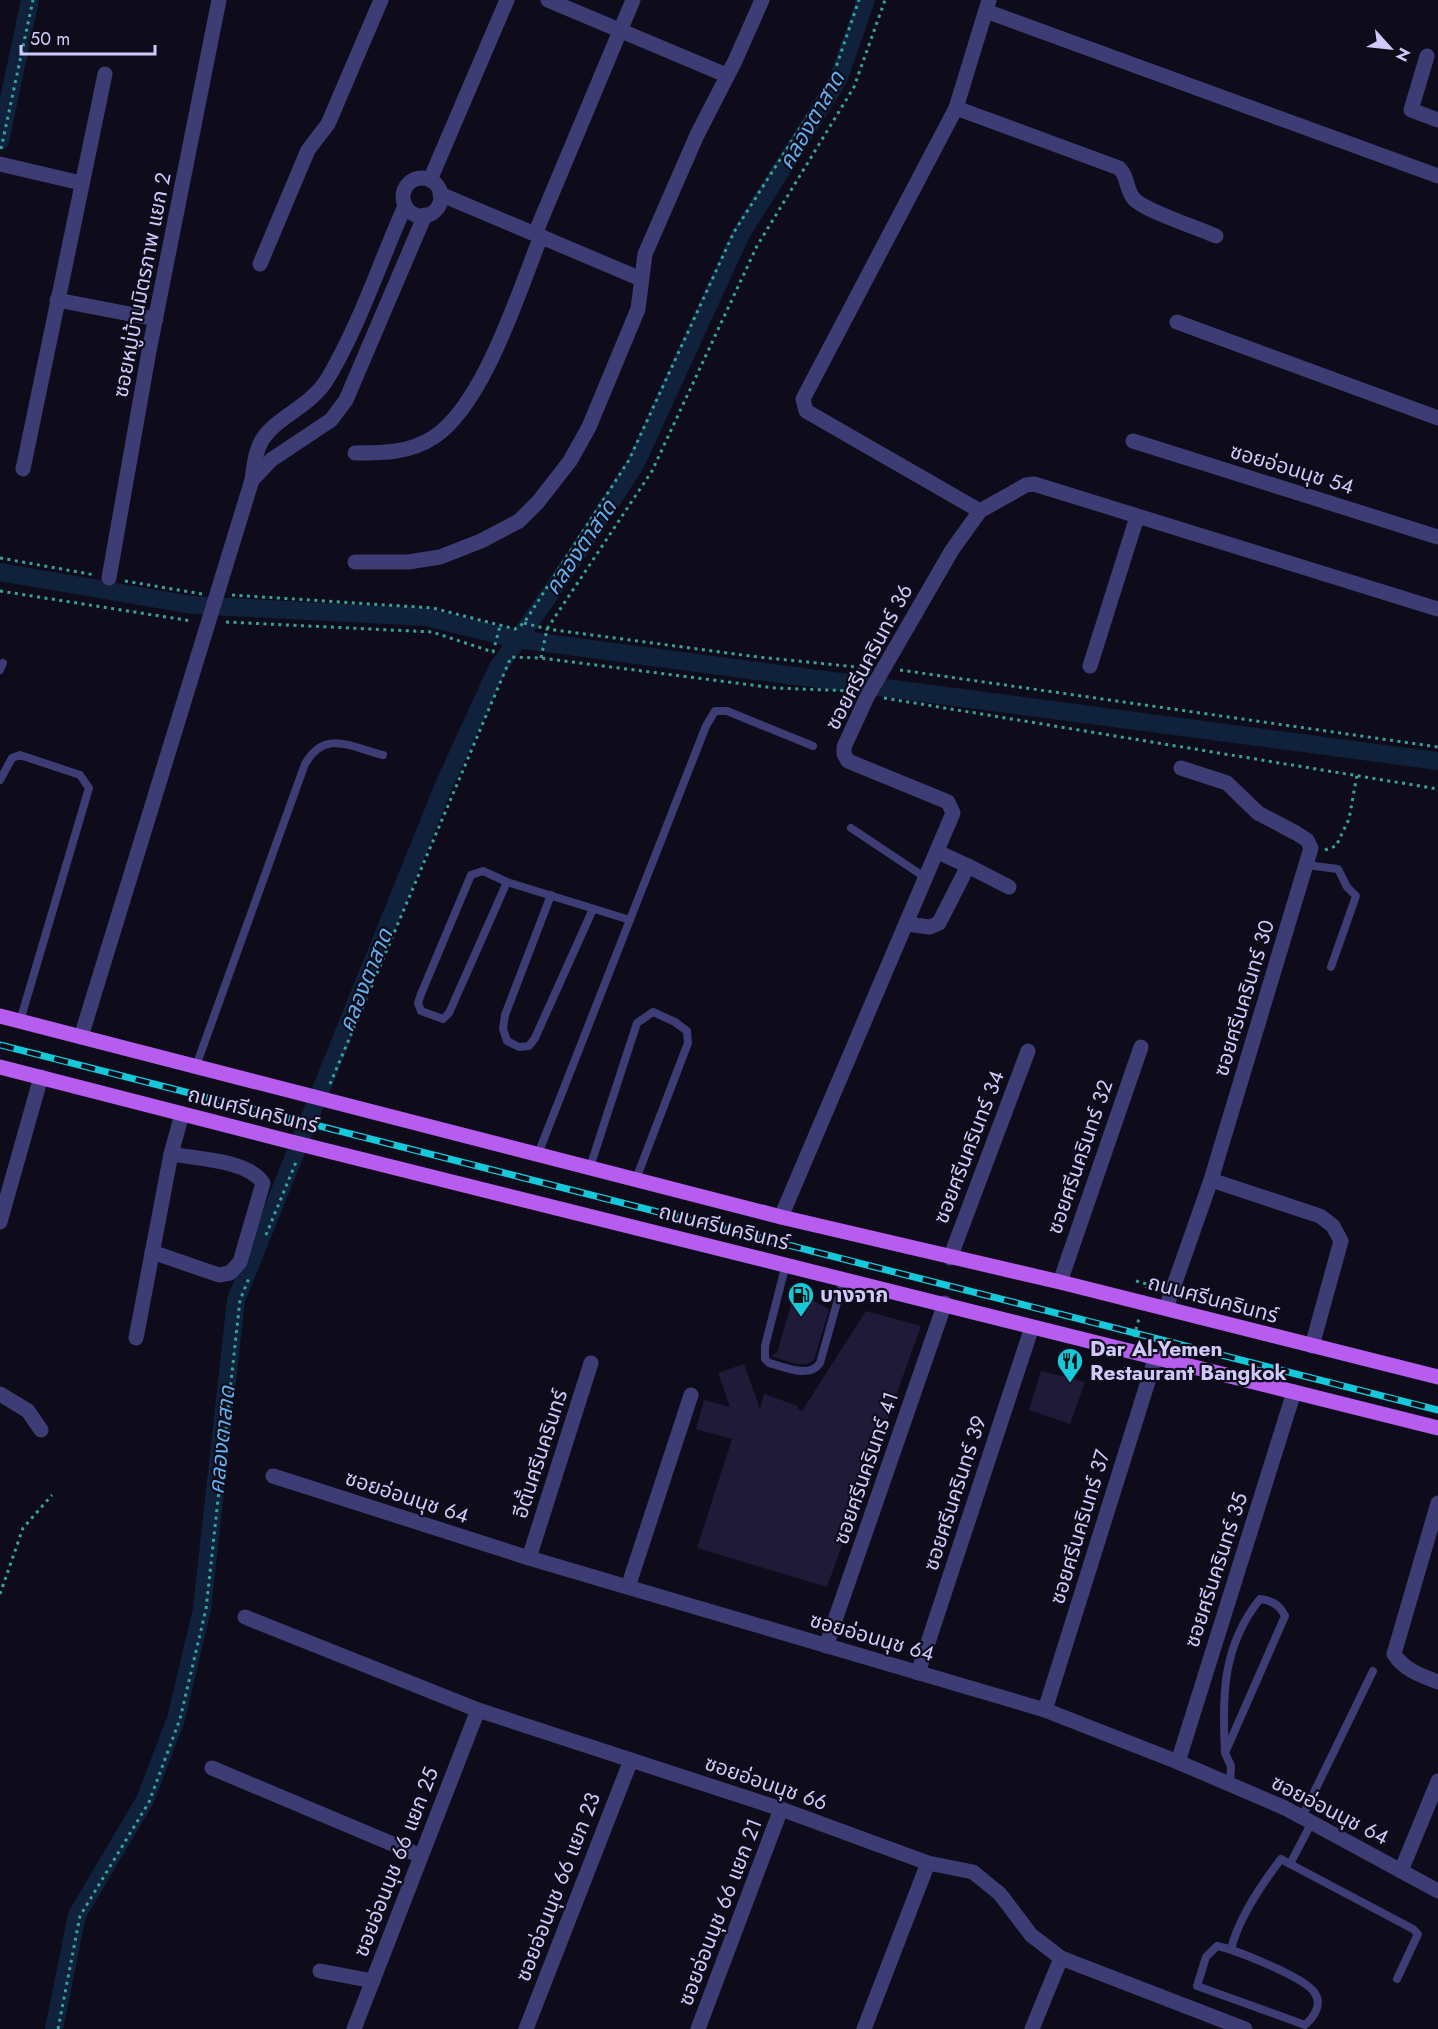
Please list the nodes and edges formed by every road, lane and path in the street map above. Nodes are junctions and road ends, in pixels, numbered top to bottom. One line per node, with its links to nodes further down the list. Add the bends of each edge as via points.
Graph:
1 (33, 0): 17 (path)
2 (219, 0): 30 (street, ซอยหมู่บ้านมิตรภาพ แยก 2)
3 (381, 0): 27 (street, via 328,124 308,150)
4 (507, 0): 20 (street)
5 (548, 0): 11 (street)
6 (633, 0): 11 (street)
7 (762, 0): 14 (street)
8 (859, 0): 48 (path, via 832,76 734,232 629,460)
9 (885, 0): 51 (path, via 854,87 758,246 652,471)
10 (987, 5): 15 (street); 19 (street)
11 (621, 31): 14 (street); 25 (street)
12 (1427, 56): 16 (street, via 1411,110)
13 (105, 74): 21 (street)
14 (726, 75): 28 (street, via 645,254)
15 (956, 108): 26 (street, via 1119,168 1125,174 1128,190 1140,204); 37 (street, via 803,399 806,411)
16 (1438, 120)
17 (0, 154)
18 (0, 164): 21 (street)
19 (1438, 176)
20 (430, 180): 22 (street); 23 (street, via 422,178 408,184 404,190)
21 (81, 183): 29 (street)
22 (440, 194): 24 (street, via 437,208); 25 (street)
23 (405, 206): 24 (street, via 410,212); 36 (street, via 328,378 316,395 263,438 256,451)
24 (425, 216): 36 (street, via 346,400 331,420 271,460)
25 (538, 235): 28 (street); 34 (street, via 498,343 470,398 454,418 435,436 408,449)
26 (1216, 236)
27 (260, 264)
28 (641, 279): 41 (street, via 638,309 590,427 570,460 519,521 440,557 408,562)
29 (57, 300): 30 (street); 35 (street)
30 (156, 319): 42 (street, ซอยหมู่บ้านมิตรภาพ แยก 2)
31 (1177, 322): 32 (street)
32 (1438, 418)
33 (1133, 441): 39 (street, ซอยอ่อนนุช 54)
34 (355, 453)
35 (23, 469)
36 (252, 480): 49 (street)
37 (980, 511): 38 (street, ซอยศรีนครินทร์ 36, via 1034,484); 54 (street, ซอยศรีนครินทร์ 36, via 952,550)
38 (1137, 517): 46 (street, ซอยศรีนครินทร์ 36); 53 (street)
39 (1438, 537)
40 (0, 558): 42 (path)
41 (355, 562)
42 (109, 578): 44 (path, via 189,594)
43 (0, 591): 49 (path)
44 (212, 594)
45 (223, 595): 50 (path, via 434,608)
46 (1438, 609)
47 (223, 622): 50 (path, via 432,632 493,652)
48 (524, 623): 50 (path, via 515,628); 51 (path)
49 (202, 626): 78 (street)
50 (500, 626)
51 (547, 629): 52 (path); 54 (path, via 758,657)
52 (541, 658): 55 (path, via 775,688 851,691); 84 (path, via 511,657 502,672 330,1084)
53 (1090, 666)
54 (884, 668): 55 (street, ซอยศรีนครินทร์ 36); 57 (path)
55 (867, 697): 60 (path); 65 (street, ซอยศรีนครินทร์ 36, via 844,754 856,765 948,802 953,813)
56 (813, 746): 73 (lane, via 727,711 715,711)
57 (1438, 747)
58 (383, 755): 81 (lane, via 328,742 314,748)
59 (1180, 768): 64 (street, via 1227,783 1258,813 1307,840)
60 (1358, 775): 62 (path); 64 (path, via 1349,819 1336,846 1327,850)
61 (0, 780): 77 (lane, via 12,758 20,755 80,775 89,788)
62 (1438, 789)
63 (851, 828): 68 (lane)
64 (1311, 848): 66 (street, ซอยศรีนครินทร์ 30)
65 (938, 852): 67 (street); 68 (street, ซอยศรีนครินทร์ 36)
66 (1306, 865): 75 (lane, via 1338,869 1356,896); 91 (street, ซอยศรีนครินทร์ 30)
67 (968, 866): 70 (street); 74 (street, via 939,923 930,927)
68 (926, 878): 74 (street, ซอยศรีนครินทร์ 36)
69 (507, 882): 69 (lane, via 449,1013 435,1018 422,1011 418,1003 421,994 471,875 483,871); 71 (lane)
70 (1009, 887)
71 (551, 896): 72 (lane); 72 (lane, via 505,1015 503,1029 507,1041 519,1047 529,1046 535,1038)
72 (593, 909): 73 (lane)
73 (630, 920): 87 (lane)
74 (906, 924): 92 (street, ซอยศรีนครินทร์ 36)
75 (1331, 967)
76 (0, 1016): 77 (main road, ถนนศรีนครินทร์)
77 (20, 1022): 78 (main road, ถนนศรีนครินทร์)
78 (81, 1037): 81 (main road, ถนนศรีนครินทร์)
79 (1141, 1047): 101 (street, ซอยศรีนครินทร์ 32)
80 (1028, 1051): 96 (street, ซอยศรีนครินทร์ 34)
81 (196, 1066): 84 (main road, ถนนศรีนครินทร์)
82 (0, 1067): 83 (main road, ถนนศรีนครินทร์)
83 (41, 1077): 85 (main road, ถนนศรีนครินทร์); 93 (street)
84 (349, 1106): 87 (main road, ถนนศรีนครินทร์)
85 (182, 1114): 86 (street); 97 (main road, ถนนศรีนครินทร์)
86 (171, 1154): 95 (street); 95 (street, via 245,1167 263,1183 240,1262 231,1273 219,1275)
87 (538, 1154): 89 (main road, ถนนศรีนครินทร์)
88 (296, 1162): 94 (path)
89 (590, 1167): 90 (main road, ถนนศรีนครินทร์); 90 (lane, via 637,1023 653,1012 687,1031 688,1043)
90 (636, 1179): 92 (main road, ถนนศรีนครินทร์)
91 (1211, 1180): 104 (street, ซอยศรีนครินทร์ 30); 108 (street, via 1320,1216 1338,1233 1341,1241)
92 (781, 1217): 96 (main road, ถนนศรีนครินทร์)
93 (0, 1222)
94 (266, 1238)
95 (152, 1252): 107 (street)
96 (950, 1257): 101 (main road, ถนนศรีนครินทร์)
97 (786, 1264): 99 (main road, ถนนศรีนครินทร์); 99 (lane, via 765,1346 769,1363 809,1372 815,1369)
98 (253, 1269): 152 (path, via 240,1300 206,1609 180,1719 149,1802 80,1916)
99 (844, 1278): 103 (main road, ถนนศรีนครินทร์)
100 (1136, 1281): 102 (path, via 1147,1284)
101 (1060, 1282): 104 (main road, ถนนศรีนครินทร์)
102 (1145, 1295)
103 (945, 1303): 106 (main road, ถนนศรีนครินทร์); 127 (street, ซอยศรีนครินทร์ 41)
104 (1166, 1308): 108 (main road, ถนนศรีนครินทร์)
105 (1139, 1316): 109 (path)
106 (1032, 1327): 110 (main road, ถนนศรีนครินทร์); 129 (street, ซอยศรีนครินทร์ 39)
107 (136, 1338)
108 (1311, 1346): 114 (main road, ถนนศรีนครินทร์)
109 (1131, 1347)
110 (1156, 1356): 115 (main road, ถนนศรีนครินทร์); 132 (street, ซอยศรีนครินทร์ 37)
111 (1128, 1357): 113 (path, via 1123,1378)
112 (591, 1363): 123 (street, อีตั้นศรีนครินทร์)
113 (1110, 1374)
114 (1438, 1377)
115 (1294, 1392): 118 (main road, ถนนศรีนครินทร์); 135 (street, ซอยศรีนครินทร์ 35)
116 (0, 1394): 119 (street, via 28,1411)
117 (691, 1395): 124 (street)
118 (1438, 1428)
119 (41, 1430)
120 (273, 1476): 123 (street, ซอยอ่อนนุช 64)
121 (52, 1495): 125 (path, via 24,1528)
122 (1438, 1503): 130 (street, via 1394,1654 1415,1673)
123 (529, 1558): 124 (street, ซอยอ่อนนุช 64)
124 (628, 1587): 127 (street, ซอยอ่อนนุช 64)
125 (0, 1594)
126 (245, 1617): 131 (street, ซอยอ่อนนุช 66)
127 (826, 1646): 129 (street, ซอยอ่อนนุช 64)
128 (1373, 1671): 140 (lane)
129 (918, 1673): 132 (street, ซอยอ่อนนุช 64)
130 (1438, 1682)
131 (478, 1710): 134 (street, ซอยอ่อนนุช 66); 141 (street, ซอยอ่อนนุช 66 แยก 25)
132 (1045, 1710): 135 (street, ซอยอ่อนนุช 64)
133 (1225, 1753): 133 (lane, via 1225,1673 1248,1615 1260,1599 1268,1600 1282,1610 1283,1625); 138 (lane, via 1231,1766)
134 (630, 1760): 139 (street, ซอยอ่อนนุช 66); 154 (street, ซอยอ่อนนุช 66 แยก 23)
135 (1178, 1762): 138 (street, ซอยอ่อนนุช 64)
136 (212, 1768): 141 (street)
137 (1438, 1781): 144 (street)
138 (1230, 1784): 140 (street, ซอยอ่อนนุช 64)
139 (781, 1809): 142 (street, ซอยอ่อนนุช 66); 155 (street, ซอยอ่อนนุช 66 แยก 21)
140 (1307, 1819): 143 (lane); 144 (street, ซอยอ่อนนุช 64)
141 (421, 1856): 150 (street, ซอยอ่อนนุช 66 แยก 25)
142 (928, 1863): 147 (street, ซอยอ่อนนุช 66, via 973,1872 1000,1894 1031,1935); 156 (street)
143 (1290, 1864): 146 (lane, via 1281,1859 1268,1875); 149 (lane, via 1418,1934)
144 (1401, 1871): 145 (street, ซอยอ่อนนุช 64)
145 (1438, 1891)
146 (1231, 1949): 146 (lane, via 1314,1991 1318,2001 1315,2015 1305,2025 1197,1986 1206,1956 1217,1946)
147 (1061, 1958): 151 (street, ซอยอ่อนนุช 66); 157 (street)
148 (320, 1971): 150 (street)
149 (1398, 1979)
150 (373, 1981): 153 (street, ซอยอ่อนนุช 66 แยก 25)
151 (1210, 2023): 158 (street, ซอยอ่อนนุช 66)
152 (58, 2029)
153 (354, 2029)
154 (525, 2029)
155 (698, 2029)
156 (864, 2029)
157 (1032, 2029)
158 (1245, 2029)

